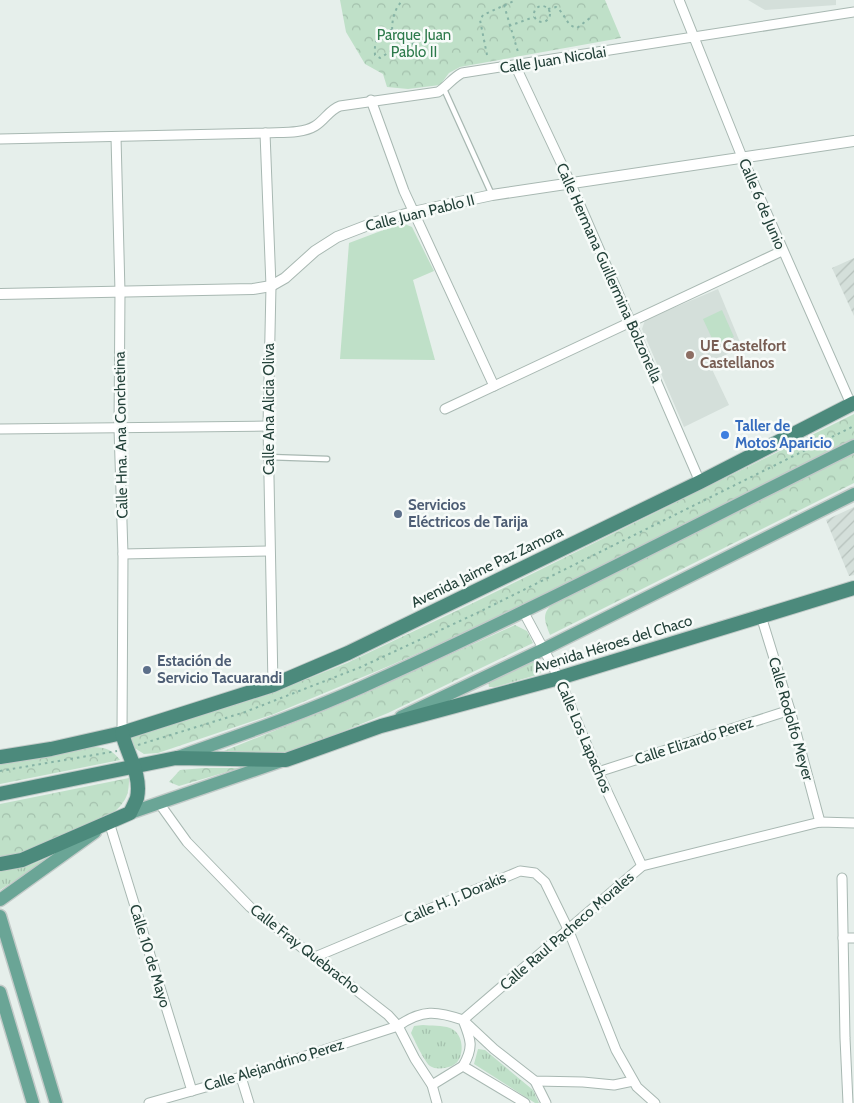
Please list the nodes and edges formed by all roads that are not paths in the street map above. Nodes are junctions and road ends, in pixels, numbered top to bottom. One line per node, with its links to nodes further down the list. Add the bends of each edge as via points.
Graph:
1 (679, 0): 3 (street, Calle 6 de Junio)
2 (854, 12): 3 (street, Calle Juan Nicolai)
3 (694, 38): 4 (street, Calle Juan Nicolai); 11 (street, Calle 6 de Junio)
4 (515, 65): 5 (street, Calle Juan Nicolai, via 462,73); 12 (street, Calle Hermana Guillermina Bolzonella)
5 (444, 89): 6 (street, Calle Juan Nicolai); 13 (lane)
6 (371, 100): 7 (street, Calle Juan Nicolai, via 332,109 316,126 302,131); 14 (street)
7 (265, 133): 8 (street, Calle Juan Nicolai); 16 (street, Calle Ana Alicia Oliva)
8 (116, 137): 9 (street, Calle Juan Nicolai); 17 (street, Calle Hna. Ana Conchetina)
9 (0, 139)
10 (854, 141): 11 (street, Calle Juan Pablo II)
11 (742, 157): 12 (street, Calle Juan Pablo II); 15 (street, Calle 6 de Junio)
12 (570, 182): 13 (street, Calle Juan Pablo II); 19 (street, Calle Hermana Guillermina Bolzonella)
13 (492, 195): 14 (street, Calle Juan Pablo II)
14 (414, 212): 16 (street, Calle Juan Pablo II, via 337,237); 20 (street)
15 (782, 251): 19 (street); 21 (street, Calle 6 de Junio)
16 (271, 286): 17 (street, Calle Juan Pablo II); 23 (street, Calle Ana Alicia Oliva)
17 (120, 292): 18 (street, Calle Juan Pablo II); 24 (street, Calle Hna. Ana Conchetina)
18 (0, 294)
19 (631, 322): 20 (street); 29 (street, Calle Hermana Guillermina Bolzonella)
20 (494, 386): 22 (street)
21 (853, 404): 29 (highway, Avenida Jaime Paz Zamora)
22 (445, 409)
23 (268, 426): 24 (street); 27 (street, Calle Ana Alicia Oliva)
24 (119, 428): 25 (street); 32 (street, Calle Hna. Ana Conchetina)
25 (0, 429)
26 (854, 446): 34 (main road)
27 (268, 458): 28 (lane); 31 (street, Calle Ana Alicia Oliva)
28 (327, 459)
29 (700, 482): 38 (highway, Avenida Jaime Paz Zamora, via 348,653)
30 (854, 494): 36 (main road)
31 (269, 551): 32 (street); 38 (street, Calle Ana Alicia Oliva)
32 (122, 554): 41 (street, Calle Hna. Ana Conchetina)
33 (854, 588): 35 (highway, Avenida Héroes del Chaco)
34 (523, 611): 36 (street, Calle Los Lapachos); 43 (main road, via 361,688)
35 (762, 616): 37 (highway, Avenida Héroes del Chaco); 39 (street, Calle Rodolfo Meyer)
36 (544, 649): 37 (street, Calle Los Lapachos); 40 (main road)
37 (559, 678): 40 (highway, Avenida Héroes del Chaco); 46 (street, Calle Los Lapachos)
38 (273, 685): 41 (highway, Avenida Jaime Paz Zamora)
39 (790, 710): 46 (street, Calle Elizardo Perez); 51 (street, Calle Rodolfo Meyer)
40 (381, 726): 44 (highway)
41 (122, 733): 42 (highway, Avenida Jaime Paz Zamora); 45 (highway)
42 (0, 757)
43 (176, 758): 44 (highway); 45 (highway)
44 (286, 760): 48 (main road)
45 (135, 767): 47 (highway); 49 (highway, via 136,799)
46 (598, 772): 54 (street, Calle Los Lapachos)
47 (0, 794)
48 (159, 803): 49 (main road); 61 (street, Calle Fray Quebracho, via 187,842 250,907)
49 (130, 813): 50 (highway)
50 (109, 822): 53 (highway, via 22,860); 56 (main road); 71 (street, Calle 10 de Mayo)
51 (820, 822): 52 (street, Calle Raul Pacheco Morales); 54 (street, Calle Raul Pacheco Morales)
52 (854, 823)
53 (0, 864)
54 (642, 866): 58 (street, Calle Raul Pacheco Morales)
55 (842, 878): 59 (street)
56 (0, 900)
57 (0, 916): 73 (main road)
58 (568, 929): 61 (street, Calle H. J. Dorakis, via 545,882 535,873 520,871); 63 (street, Calle Raul Pacheco Morales); 69 (street, Calle H. J. Dorakis, via 616,1050)
59 (843, 938): 60 (street); 65 (street)
60 (854, 938)
61 (315, 957): 64 (street, Calle Fray Quebracho)
62 (0, 992): 72 (main road)
63 (464, 1020): 64 (street, via 427,1012 410,1017); 66 (street, via 471,1041 470,1054); 68 (street, via 494,1050)
64 (398, 1026): 67 (street, Calle Alejandrino Perez); 70 (street, Calle Fray Quebracho)
65 (850, 1038): 80 (street)
66 (464, 1066): 70 (street); 77 (street)
67 (241, 1077): 71 (street, Calle Alejandrino Perez); 75 (street)
68 (535, 1081): 69 (street, via 614,1085); 78 (street)
69 (634, 1081): 79 (street, Calle H. J. Dorakis)
70 (432, 1086): 76 (street, Calle Fray Quebracho)
71 (192, 1091): 74 (street, Calle Alejandrino Perez)
72 (33, 1103)
73 (56, 1103)
74 (149, 1103)
75 (249, 1103)
76 (437, 1103)
77 (525, 1103)
78 (546, 1103)
79 (655, 1103)
80 (848, 1103)

